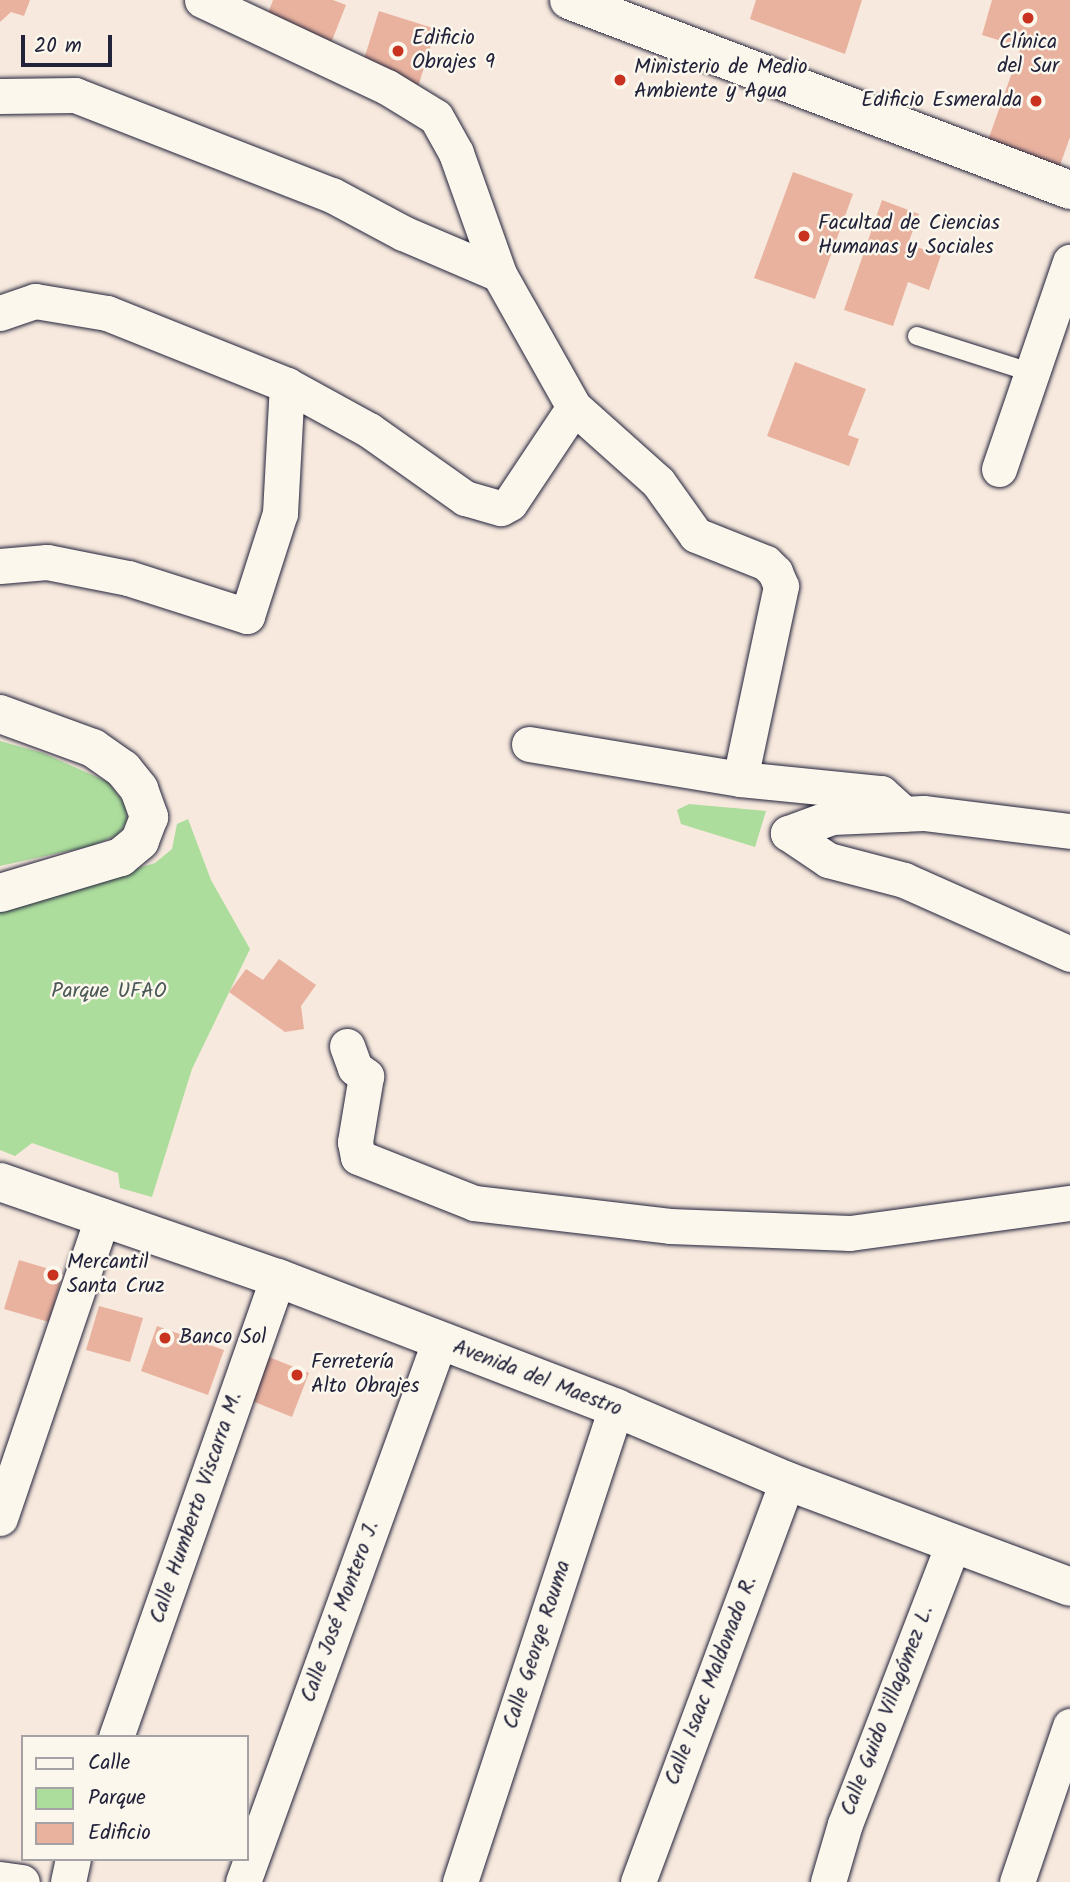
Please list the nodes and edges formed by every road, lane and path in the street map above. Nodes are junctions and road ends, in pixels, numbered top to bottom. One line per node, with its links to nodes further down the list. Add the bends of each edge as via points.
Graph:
1 (202, 0): 6 (street, via 387,87 436,117 456,153)
2 (569, 0): 4 (main road)
3 (0, 96): 6 (street, via 75,95 332,195 403,233)
4 (1070, 190)
5 (1070, 262): 9 (street)
6 (499, 274): 11 (street)
7 (0, 313): 10 (street, via 35,301 107,313)
8 (917, 336): 9 (lane)
9 (1032, 373): 12 (street)
10 (287, 386): 11 (street, via 369,430 465,498 501,509); 13 (street, via 280,513 247,616 128,578 47,562)
11 (581, 413): 16 (street, via 658,482 696,536 766,563 775,572 781,586)
12 (999, 470)
13 (0, 566)
14 (0, 714): 19 (main road, via 93,748 123,769 139,789 149,817 140,841 121,857)
15 (528, 744): 16 (street)
16 (740, 779): 17 (street, via 881,793)
17 (904, 814): 18 (street); 20 (street, via 832,817 788,833 828,860 904,880)
18 (1070, 831)
19 (8, 886)
20 (1070, 954)
21 (347, 1046): 23 (street, via 355,1068 366,1076 355,1142 358,1157 474,1203 670,1226 850,1233)
22 (0, 1182): 24 (main road, Avenida del Maestro)
23 (1070, 1203)
24 (103, 1216): 25 (main road, Avenida del Maestro); 29 (street)
25 (278, 1278): 26 (main road, Avenida del Maestro); 33 (street, Calle Humberto Viscarra M.)
26 (439, 1342): 27 (main road, Avenida del Maestro); 38 (street, Calle José Montero J.)
27 (617, 1408): 28 (main road, Avenida del Maestro); 39 (street, Calle George Rouma)
28 (787, 1481): 30 (main road, Avenida del Maestro); 40 (street, Calle Isaac Maldonado R.)
29 (0, 1518)
30 (954, 1542): 31 (main road, Avenida del Maestro); 41 (street, Calle Guido Villagómez L., via 845,1824)
31 (1070, 1587)
32 (1070, 1726): 42 (street)
33 (117, 1735)
34 (73, 1861): 37 (street)
35 (0, 1879): 36 (street)
36 (22, 1882)
37 (68, 1882)
38 (243, 1882)
39 (460, 1882)
40 (638, 1882)
41 (828, 1882)
42 (1017, 1882)

